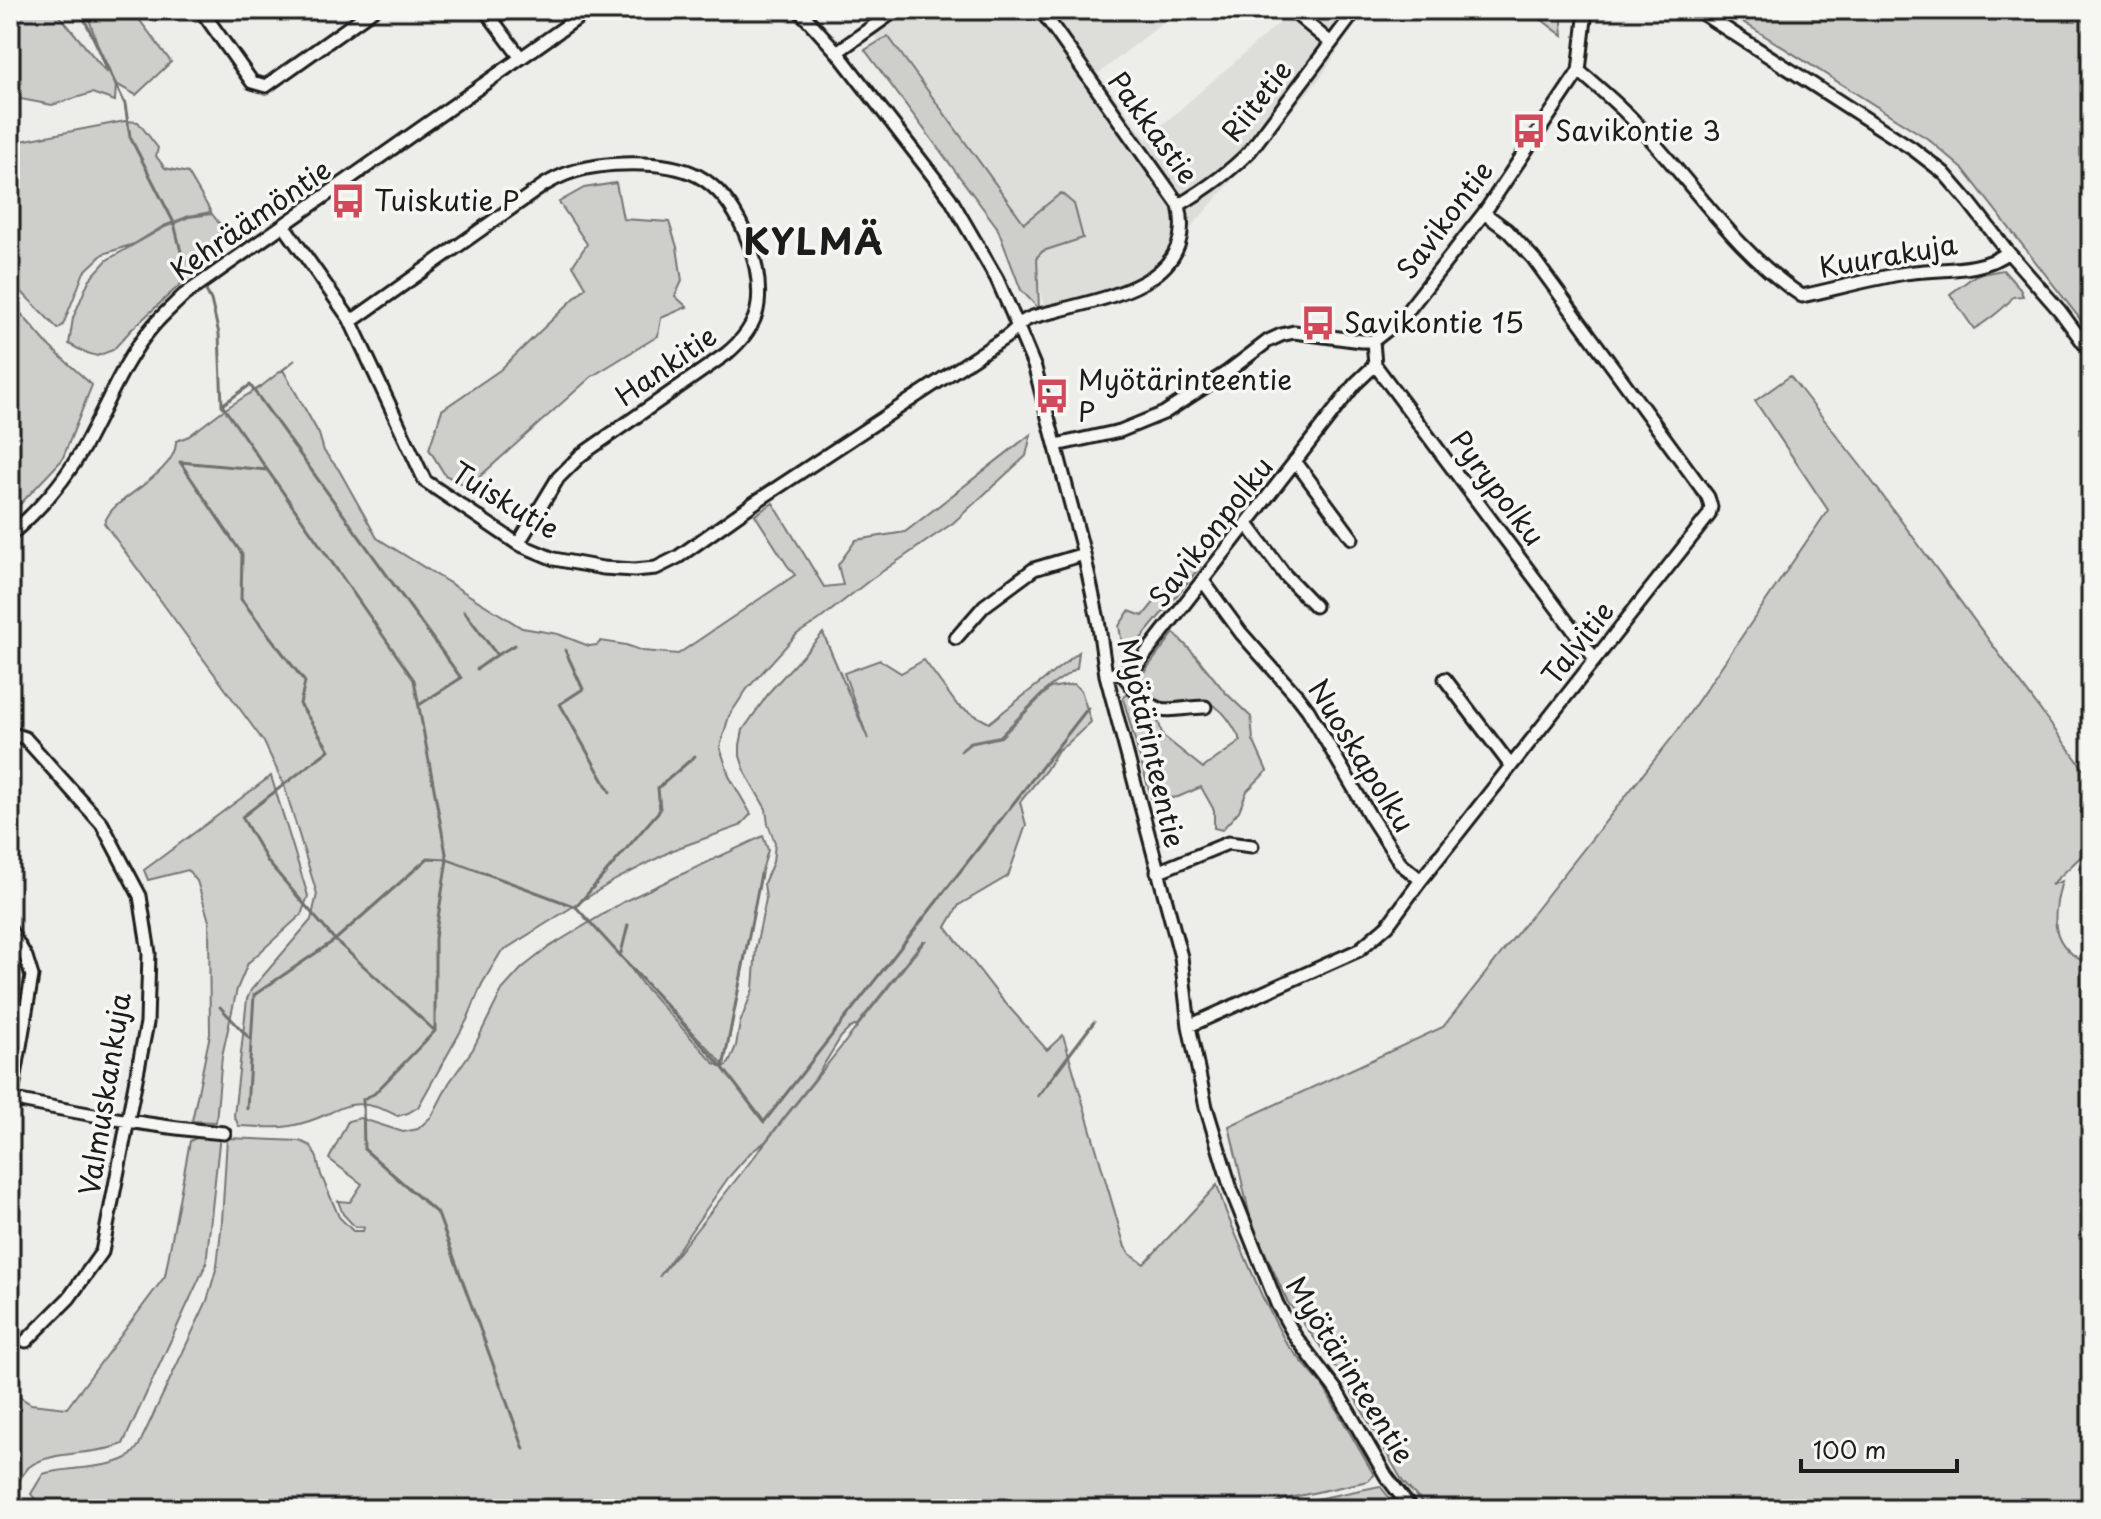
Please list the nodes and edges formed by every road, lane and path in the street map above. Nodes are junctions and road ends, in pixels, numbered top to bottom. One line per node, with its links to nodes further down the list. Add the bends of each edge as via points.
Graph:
1 (201, 10): 2 (street, via 252,82 266,86)
2 (373, 10)
3 (485, 10): 14 (street)
4 (589, 10): 14 (street, Kehräämöntie)
5 (799, 10): 13 (street, Myötärinteentie)
6 (896, 10): 13 (street)
7 (1041, 10): 16 (street, Pakkastie)
8 (1291, 10): 12 (street)
9 (1356, 10): 12 (street, Riitetie)
10 (1586, 10): 15 (street)
11 (1697, 10): 19 (street, via 1944,173)
12 (1331, 43): 16 (street, Riitetie, via 1242,159)
13 (837, 52): 21 (street, Myötärinteentie, via 950,198)
14 (521, 58): 18 (street, Kehräämöntie)
15 (1579, 71): 17 (street, Savikontie); 19 (street, Kuurakuja, via 1636,123 1749,254 1802,296 1904,273 1997,261)
16 (1179, 205): 21 (street, Pakkastie, via 1178,247 1147,282 1025,320)
17 (1484, 213): 22 (street, Savikontie, via 1402,318); 35 (street, Talvitie, via 1533,258 1711,507)
18 (284, 226): 20 (street, Tuiskutie); 28 (street, Kehräämöntie, via 201,282 153,326 71,467)
19 (2008, 252): 23 (street)
20 (349, 318): 30 (street, Tuiskutie, via 425,481); 30 (street, Hankitie, via 566,174 607,165 656,166 698,176 723,197 741,223 756,266 758,306 750,326 726,354 581,455 558,478)
21 (1019, 328): 25 (street, Myötärinteentie); 30 (street, Tuiskutie, via 656,568 603,568 554,559)
22 (1373, 341): 24 (street); 25 (street, via 1281,335 1164,413 1120,431)
23 (2091, 353)
24 (1375, 365): 26 (street, Savikonpolku); 35 (street, Pyrypolku)
25 (1056, 445): 31 (street, Myötärinteentie)
26 (1295, 461): 27 (street, Savikonpolku); 29 (street)
27 (1247, 524): 32 (street, Savikonpolku); 33 (street)
28 (10, 535)
29 (1352, 538)
30 (518, 544)
31 (1084, 554): 34 (street, via 1034,569 984,606); 37 (street, Myötärinteentie)
32 (1203, 581): 36 (street, Savikonpolku, via 1137,665); 44 (street, Nuoskapolku, via 1308,710 1401,864)
33 (1315, 606)
34 (956, 638)
35 (1595, 659): 41 (street, Talvitie)
36 (1121, 673): 37 (street); 39 (street, via 1161,711)
37 (1106, 675): 43 (street, Myötärinteentie)
38 (1445, 679): 41 (street)
39 (1205, 707)
40 (10, 733): 48 (street, Valmuskankuja, via 25,738 102,824 140,896 149,953 147,1023)
41 (1511, 766): 44 (street, Talvitie)
42 (1252, 846): 43 (street, via 1228,843)
43 (1157, 872): 46 (street, Myötärinteentie, via 1181,957)
44 (1421, 880): 46 (street, Talvitie, via 1388,925 1359,950)
45 (10, 930): 47 (street, via 32,976)
46 (1189, 1026): 51 (street, Myötärinteentie, via 1231,1189 1277,1304)
47 (10, 1101): 48 (street)
48 (129, 1122): 49 (street); 50 (street, Valmuskankuja, via 102,1252 69,1298)
49 (224, 1133)
50 (26, 1341)
51 (1411, 1509)

